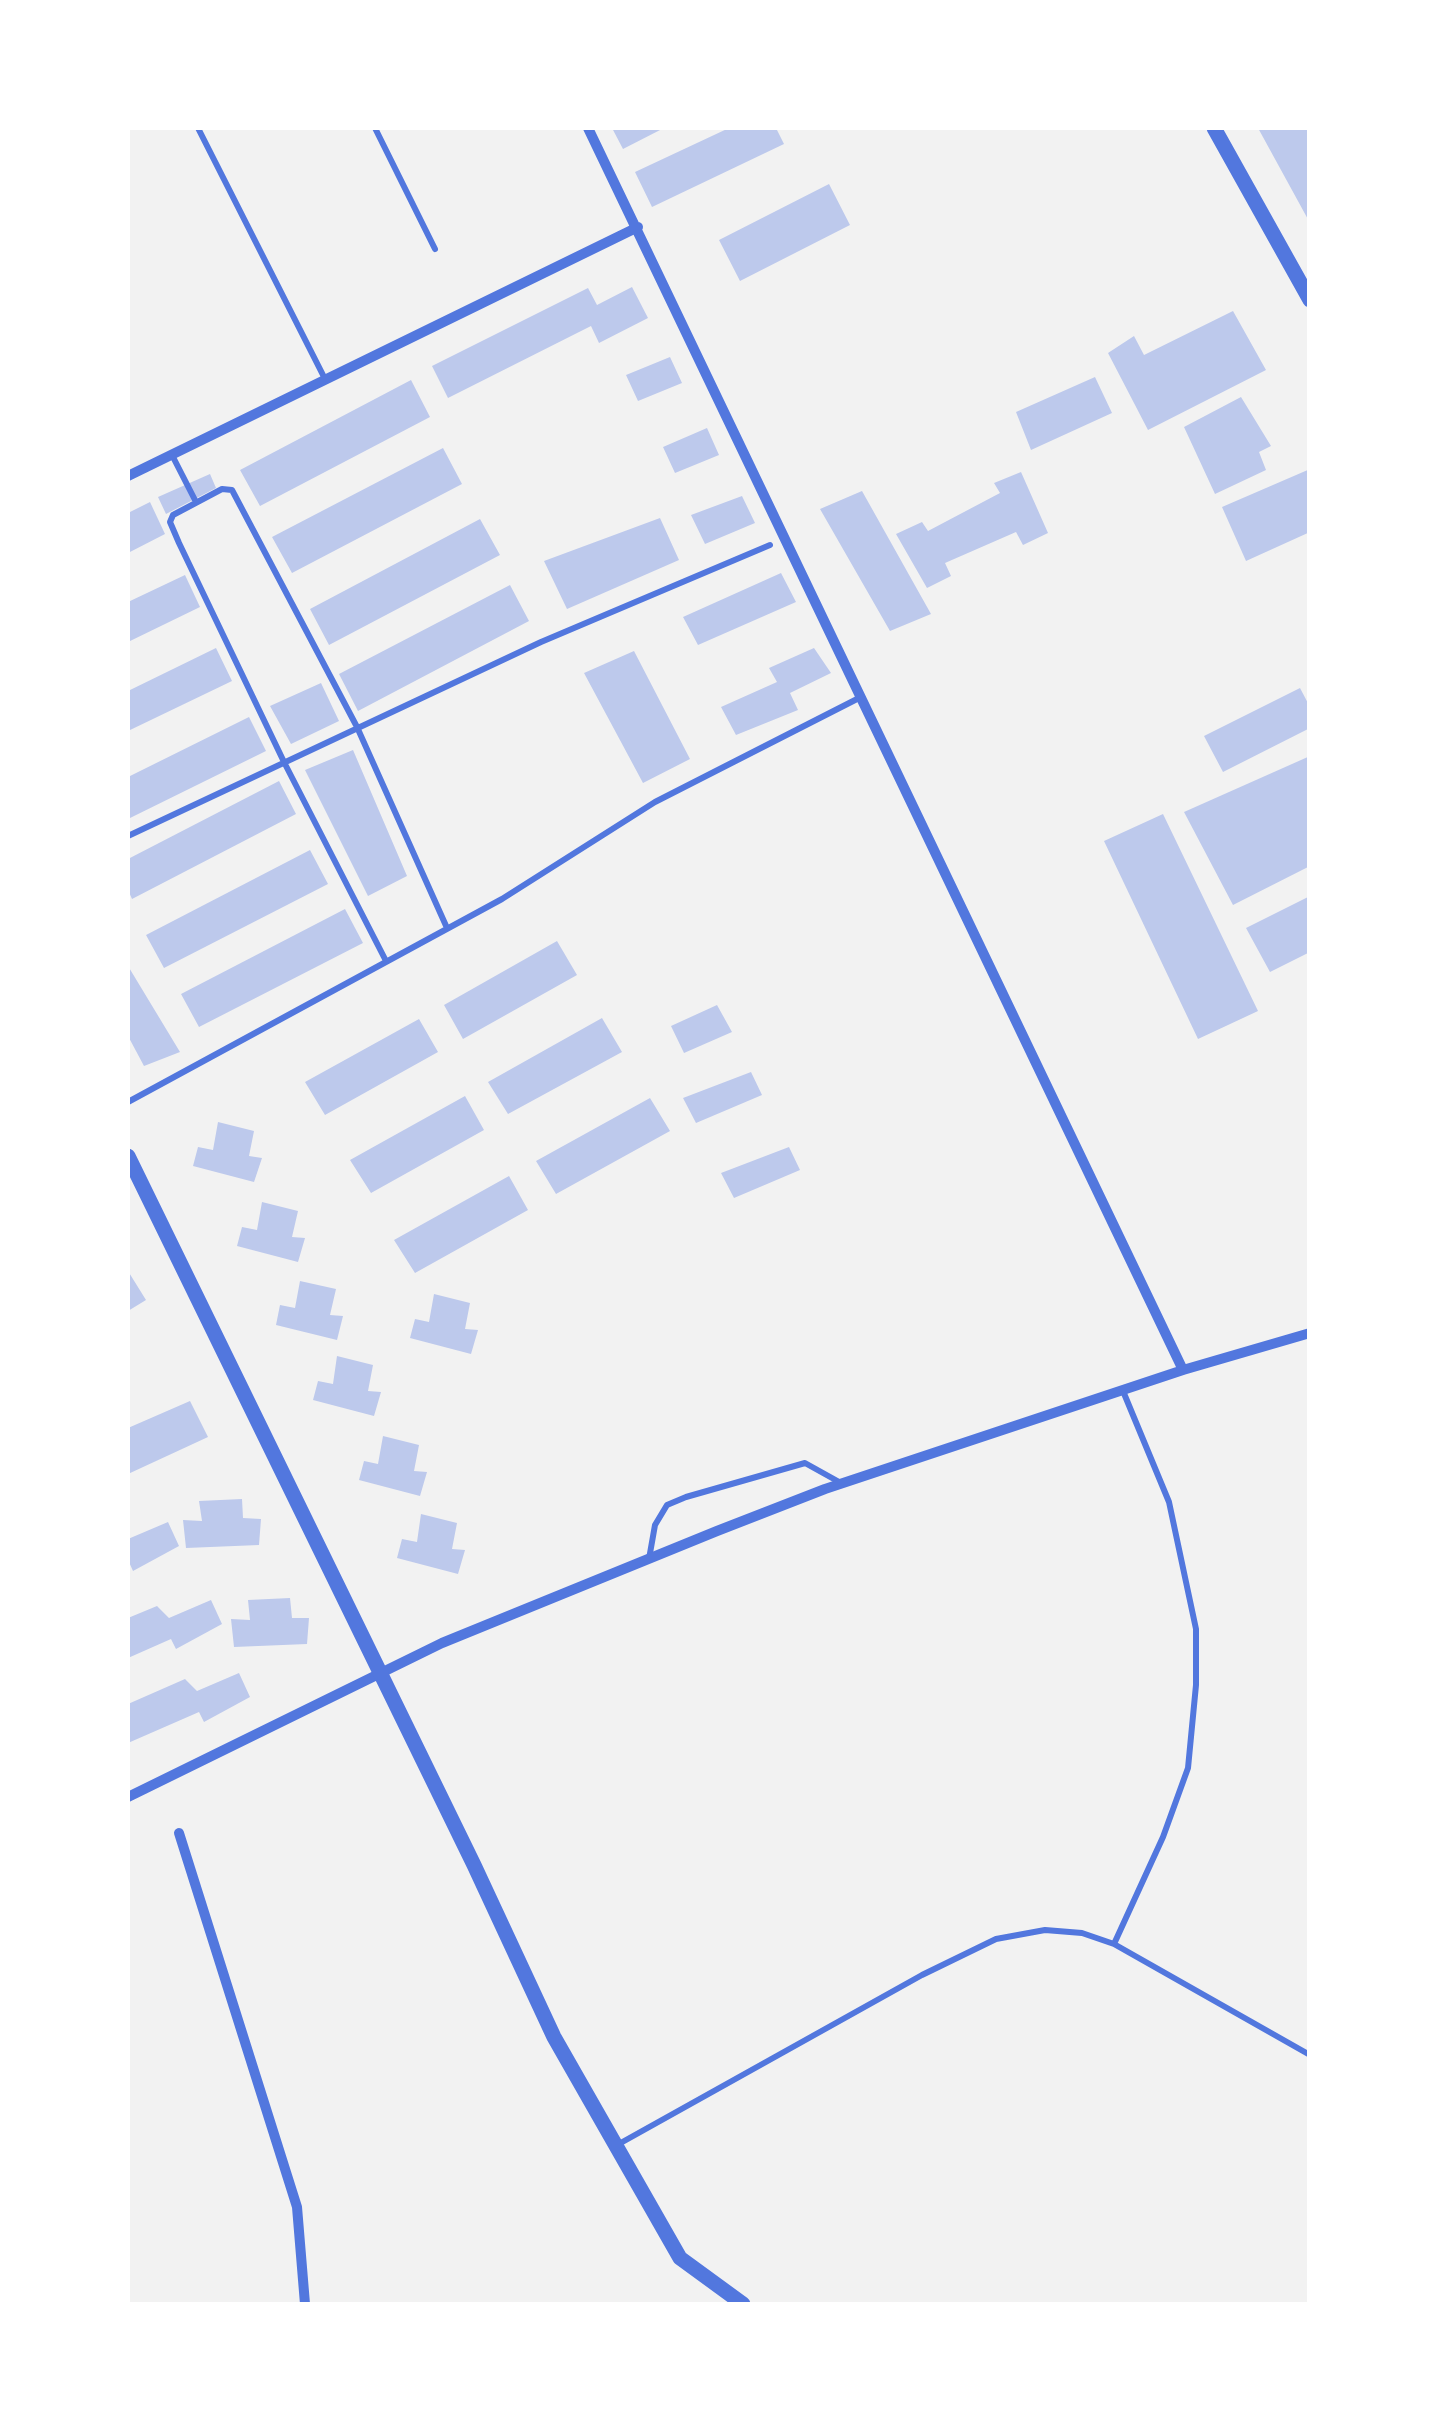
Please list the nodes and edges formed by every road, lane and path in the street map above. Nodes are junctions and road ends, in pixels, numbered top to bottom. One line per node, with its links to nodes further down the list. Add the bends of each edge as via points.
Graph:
1 (198, 128): 8 (lane)
2 (374, 128): 6 (lane)
3 (588, 128): 5 (street)
4 (1214, 128): 7 (street)
5 (638, 227): 8 (street); 13 (street)
6 (435, 249)
7 (1310, 300)
8 (326, 380): 9 (street)
9 (172, 455): 10 (street); 11 (lane)
10 (128, 476)
11 (196, 502): 14 (lane, via 232,490); 15 (lane, via 170,522)
12 (770, 545): 14 (lane)
13 (862, 697): 17 (lane, via 655,802); 22 (street)
14 (357, 728): 15 (lane); 17 (lane)
15 (284, 762): 16 (lane); 18 (lane)
16 (128, 836)
17 (447, 928): 18 (lane)
18 (386, 962): 19 (lane)
19 (128, 1102)
20 (128, 1156): 26 (street)
21 (1310, 1332): 22 (street)
22 (1183, 1370): 23 (street)
23 (1122, 1390): 24 (street); 29 (lane, via 1169,1502 1196,1629 1196,1685 1188,1768)
24 (841, 1484): 25 (street); 25 (lane, via 805,1463 676,1501 656,1526)
25 (648, 1560): 26 (street)
26 (378, 1672): 27 (street); 31 (street, via 554,2038)
27 (128, 1797)
28 (178, 1833): 32 (street, via 298,2207)
29 (1114, 1944): 30 (lane); 31 (lane, via 1044,1930 996,1938)
30 (1310, 2054)
31 (616, 2145): 33 (street, via 680,2258)
32 (305, 2304)
33 (743, 2304)

